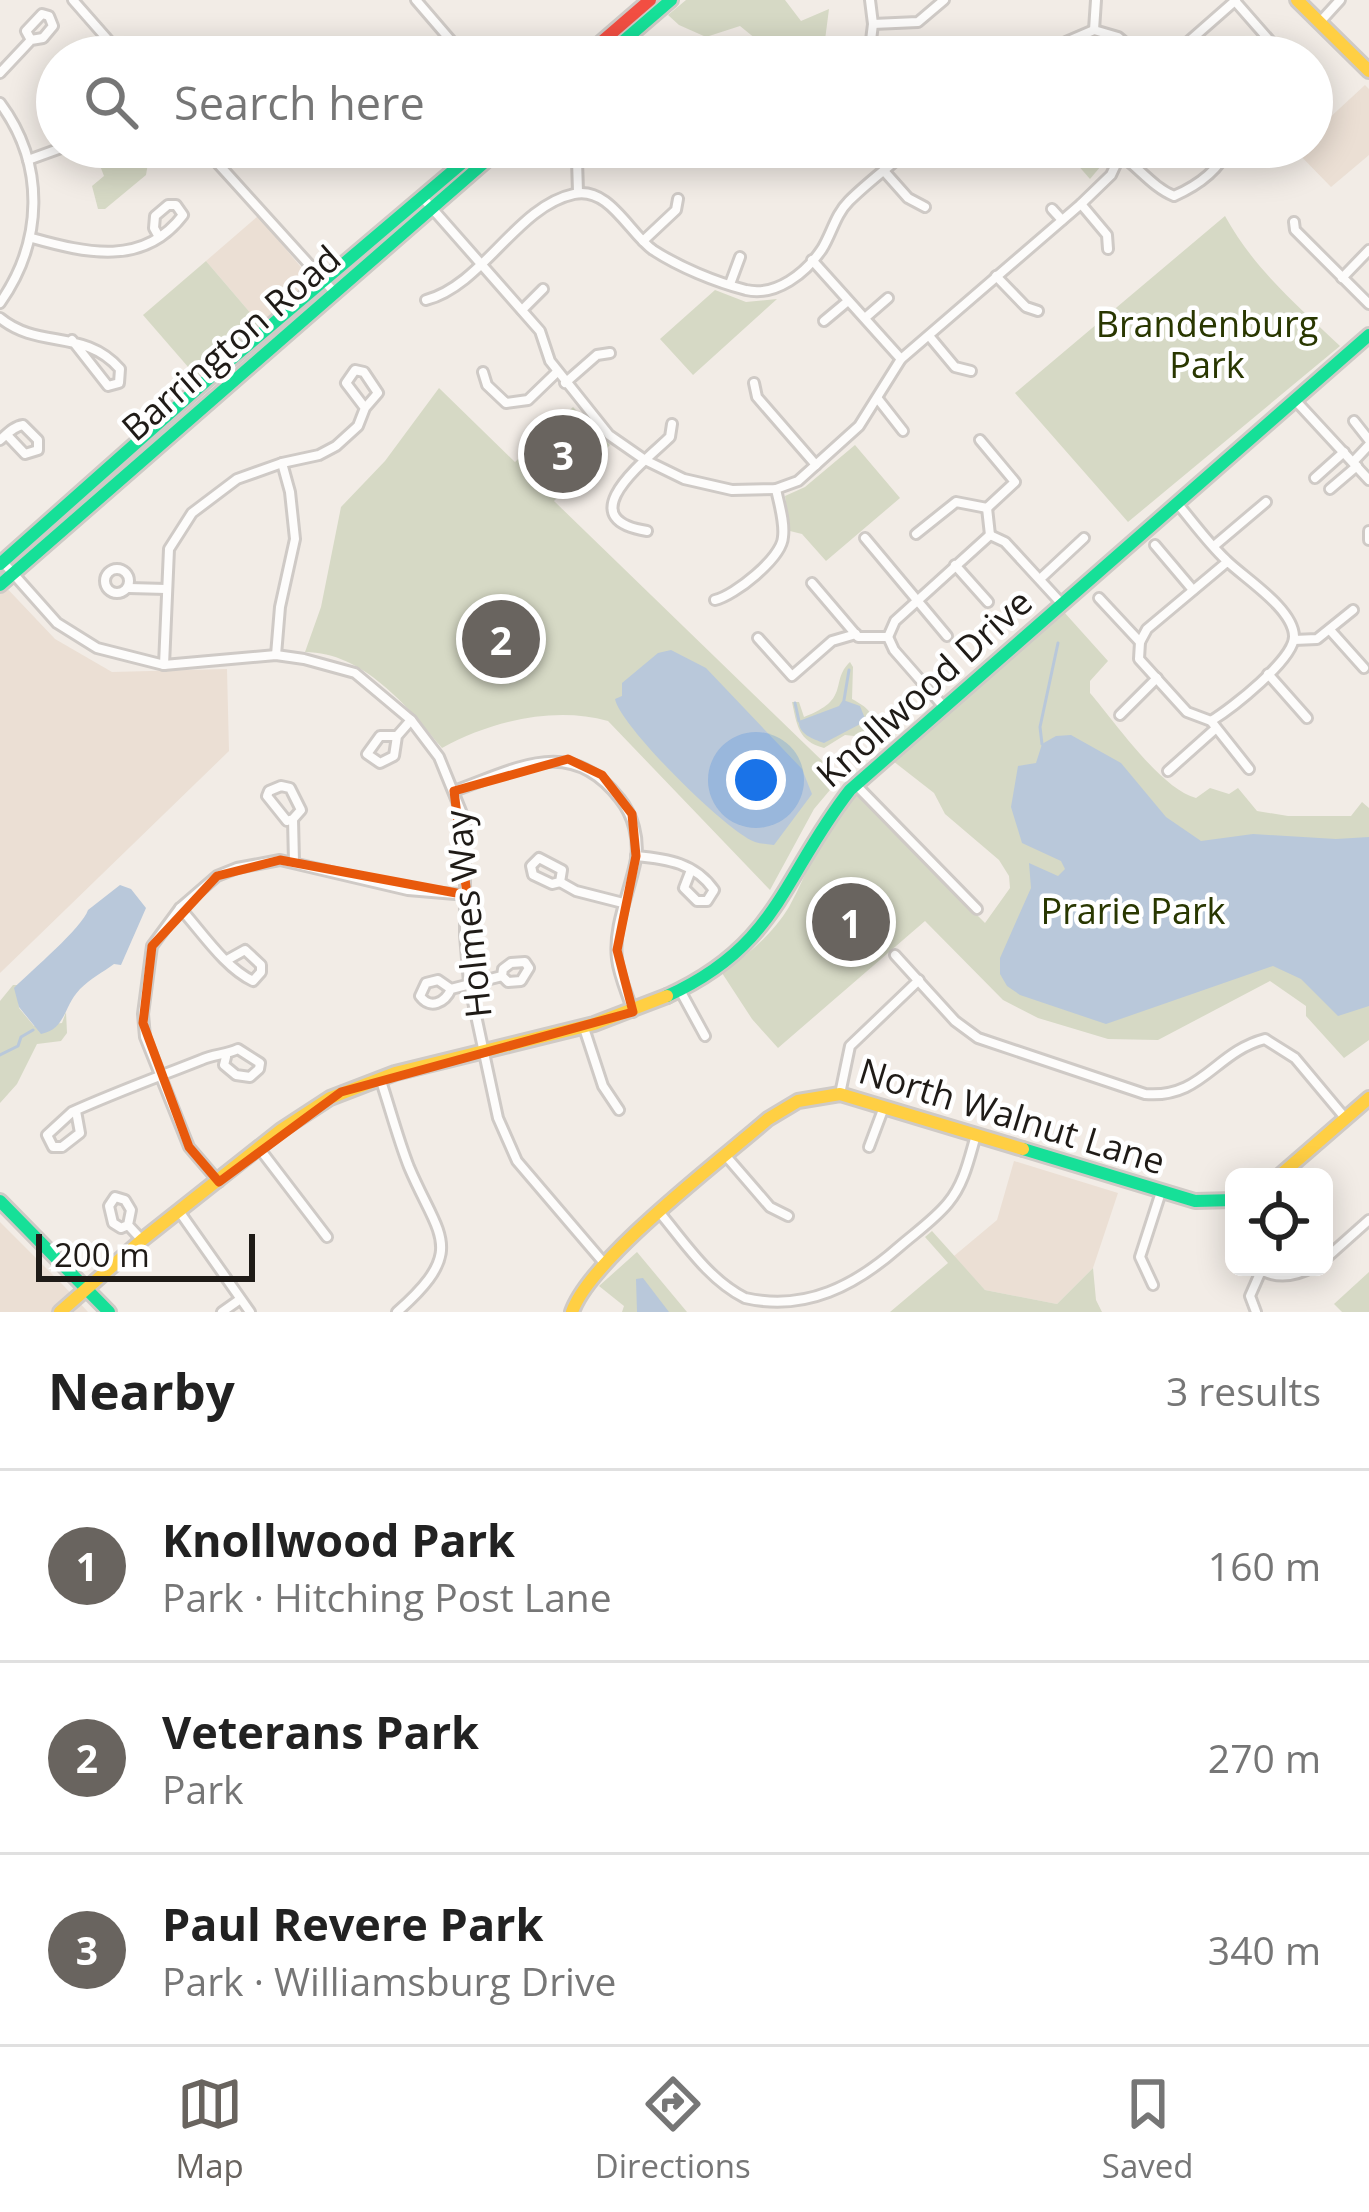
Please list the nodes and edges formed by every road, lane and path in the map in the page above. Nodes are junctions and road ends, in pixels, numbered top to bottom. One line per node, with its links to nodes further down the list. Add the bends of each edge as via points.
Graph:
1 (73, 0): 14 (street)
2 (416, 0): 15 (street)
3 (650, 0): 16 (street)
4 (671, 0): 17 (street)
5 (869, 0): 12 (street)
6 (944, 0): 12 (street, via 918,22)
7 (1096, 0): 13 (street)
8 (1236, 0): 21 (street); 22 (street)
9 (1297, 0): 11 (street)
10 (1340, 0): 11 (street)
11 (1320, 22): 24 (street)
12 (873, 24): 18 (street)
13 (1094, 30): 19 (street); 20 (street)
14 (105, 36)
15 (447, 36)
16 (608, 36)
17 (629, 36)
18 (872, 36)
19 (1080, 36)
20 (1115, 36)
21 (1197, 36)
22 (1266, 36)
23 (31, 40): 25 (street)
24 (1369, 71)
25 (0, 73)
26 (0, 103): 28 (street)
27 (36, 157): 28 (street)
28 (28, 160): 47 (street, via 36,194)
29 (221, 168): 57 (street)
30 (462, 168): 40 (street, Barrington Road)
31 (474, 168): 40 (street, Barrington Road)
32 (577, 168): 38 (street)
33 (888, 168): 37 (street)
34 (1115, 168): 41 (street)
35 (1140, 168): 36 (street, via 1174,196)
36 (1215, 168)
37 (884, 171): 42 (street); 52 (street, via 848,202)
38 (578, 192): 48 (street, via 604,200); 53 (street)
39 (679, 199): 48 (street)
40 (428, 203): 53 (street); 57 (street, Barrington Road)
41 (1081, 204): 44 (street); 49 (street, via 1107,235)
42 (925, 207)
43 (1052, 209): 44 (street)
44 (1061, 220): 54 (street)
45 (1294, 222): 55 (street)
46 (159, 237): 47 (street, via 135,251 106,253)
47 (32, 238): 62 (street)
48 (643, 242): 56 (street)
49 (1108, 250)
50 (1369, 250): 55 (street)
51 (740, 257): 56 (street)
52 (812, 260): 56 (street, via 781,287 760,292); 61 (street)
53 (482, 262): 60 (street); 64 (street)
54 (992, 275): 65 (street, via 1025,308); 70 (street)
55 (1342, 278): 63 (street)
56 (730, 284)
57 (330, 288): 107 (street, Barrington Road, via 202,384)
58 (543, 289): 64 (street)
59 (888, 298): 67 (street)
60 (427, 300)
61 (848, 301): 67 (street); 68 (street)
62 (0, 303)
63 (1369, 304)
64 (522, 310): 76 (street)
65 (1038, 310)
66 (0, 318): 71 (street, via 27,333)
67 (866, 318): 73 (street)
68 (824, 321)
69 (1369, 335): 79 (street, Knollwood Drive)
70 (929, 337): 73 (street); 74 (street, via 955,367)
71 (72, 340): 71 (street, via 107,386 119,382 122,373 109,356)
72 (610, 352): 77 (street)
73 (902, 359): 80 (street)
74 (971, 371)
75 (483, 372): 76 (street, via 506,403 528,400)
76 (557, 372): 77 (street)
77 (565, 382): 88 (street, via 609,435)
78 (754, 383): 91 (street, via 757,397)
79 (1295, 400): 87 (street); 97 (street, Knollwood Drive)
80 (873, 402): 84 (street); 91 (street, via 860,426)
81 (365, 407): 81 (street, via 377,390 355,370 346,383); 89 (street, via 336,446)
82 (1354, 421): 86 (street)
83 (672, 424): 88 (street)
84 (903, 431)
85 (980, 440): 98 (street, via 1015,482)
86 (1369, 442): 90 (street)
87 (1344, 452): 90 (street); 92 (street)
88 (646, 460): 94 (street, via 732,490); 99 (street, via 613,499 629,528)
89 (282, 463): 113 (street, via 237,479 192,513 169,549); 128 (street, via 295,539)
90 (1355, 464): 93 (street); 95 (street)
91 (816, 465): 94 (street)
92 (1315, 478)
93 (1369, 480)
94 (776, 489): 116 (street, via 779,551 729,597)
95 (1330, 489)
96 (1266, 502): 105 (street)
97 (1177, 503): 105 (street); 119 (street, Knollwood Drive)
98 (987, 508): 100 (street, via 956,502); 101 (street)
99 (647, 531)
100 (916, 534)
101 (990, 535): 108 (street); 109 (street)
102 (866, 538): 117 (street)
103 (1084, 538): 109 (street)
104 (1155, 545): 114 (street)
105 (1214, 546): 106 (street)
106 (1227, 562): 114 (street); 126 (street, via 1285,617)
107 (4, 565): 111 (street, Barrington Road); 129 (street, Holmes Way, via 57,623 97,648)
108 (955, 565): 117 (street); 118 (street)
109 (1040, 579): 119 (street)
110 (812, 584): 122 (street)
111 (0, 585)
112 (129, 588): 113 (street)
113 (166, 590): 129 (street)
114 (1193, 590): 127 (street)
115 (1100, 598): 127 (street)
116 (715, 600)
117 (916, 600): 123 (street); 124 (street)
118 (988, 602)
119 (1062, 604): 133 (street, Knollwood Drive)
120 (1353, 610): 121 (street)
121 (1330, 630): 126 (street); 130 (street)
122 (856, 634): 124 (street); 125 (street, via 832,641 791,676)
123 (947, 636)
124 (888, 637): 133 (street)
125 (758, 638)
126 (1294, 640): 131 (street)
127 (1140, 642): 132 (street, via 1139,659)
128 (276, 655): 129 (street, Holmes Way); 136 (street, Holmes Way, via 356,673)
129 (164, 664)
130 (1364, 668)
131 (1268, 674): 135 (street); 137 (street)
132 (1157, 678): 134 (street); 137 (street, via 1187,712)
133 (944, 706): 141 (street, Knollwood Drive)
134 (1120, 715)
135 (1306, 718)
136 (411, 721): 138 (street); 142 (street, Holmes Way)
137 (1213, 725): 139 (street); 140 (street)
138 (397, 736)
139 (1249, 769)
140 (1168, 772)
141 (856, 785): 151 (street); 158 (street, Knollwood Drive, via 820,826 764,931)
142 (454, 790): 144 (street, via 568,759 602,775 632,814); 148 (street, Holmes Way, via 465,821)
143 (293, 819): 143 (street, via 297,800 290,788 275,787 269,802); 145 (street)
144 (636, 856): 146 (street); 149 (street)
145 (294, 862): 148 (street, via 408,890); 150 (street, via 217,876)
146 (691, 869): 146 (street, via 684,888 707,902 713,887)
147 (560, 882): 149 (street)
148 (467, 895): 156 (street, Holmes Way)
149 (623, 903): 159 (street, via 616,961)
150 (180, 908): 153 (street); 165 (street, via 158,934 148,969 145,1037)
151 (976, 910)
152 (895, 955): 155 (street)
153 (227, 960): 153 (street, via 253,982 261,972 245,950)
154 (502, 976): 156 (street)
155 (919, 980): 166 (street, via 850,1046); 171 (street, via 955,1022 987,1043 1145,1094 1181,1092 1264,1039 1295,1058)
156 (469, 983): 157 (street); 162 (street, Holmes Way)
157 (451, 989)
158 (681, 992): 159 (street, Knollwood Drive); 161 (street)
159 (633, 1012): 160 (street, Knollwood Drive)
160 (584, 1028): 162 (street, Knollwood Drive); 169 (street)
161 (705, 1036)
162 (485, 1048): 164 (street, Knollwood Drive); 189 (street, Holmes Way, via 498,1118 517,1161)
163 (226, 1057): 163 (street, via 236,1075 260,1069 238,1049); 165 (street)
164 (380, 1078): 173 (street, Knollwood Drive, via 341,1092); 198 (street, via 441,1240 430,1279)
165 (158, 1079): 170 (street); 177 (street, via 188,1147)
166 (840, 1094): 168 (street, North Walnut Lane); 175 (street, North Walnut Lane, via 790,1105)
167 (1369, 1098): 171 (street)
168 (884, 1107): 172 (street, North Walnut Lane); 174 (street)
169 (620, 1110)
170 (76, 1111): 170 (street, via 47,1135 53,1147 80,1133)
171 (1346, 1119): 176 (street)
172 (976, 1135): 178 (street, North Walnut Lane); 182 (street, via 949,1202 850,1289 815,1307 746,1300)
173 (258, 1147): 177 (street, Knollwood Drive); 186 (street)
174 (869, 1147)
175 (726, 1156): 182 (street, North Walnut Lane); 183 (street, via 770,1207)
176 (1289, 1168)
177 (219, 1182): 181 (street, Knollwood Drive)
178 (1161, 1192): 180 (street, North Walnut Lane); 191 (street, via 1140,1257)
179 (0, 1201): 192 (street)
180 (1225, 1202)
181 (179, 1211): 187 (street, Knollwood Drive); 193 (street)
182 (660, 1213): 189 (street, North Walnut Lane)
183 (788, 1216)
184 (1369, 1220): 188 (street)
185 (128, 1225): 187 (street)
186 (327, 1237)
187 (142, 1240): 192 (street, Knollwood Drive)
188 (1333, 1252)
189 (604, 1263): 199 (street, North Walnut Lane)
190 (1257, 1276): 200 (street, via 1250,1296)
191 (1153, 1285)
192 (86, 1289): 194 (street, Knollwood Drive); 195 (street)
193 (239, 1300): 196 (street); 197 (street)
194 (60, 1312)
195 (109, 1312)
196 (223, 1312)
197 (250, 1312)
198 (397, 1312)
199 (572, 1312)
200 (1256, 1312)

